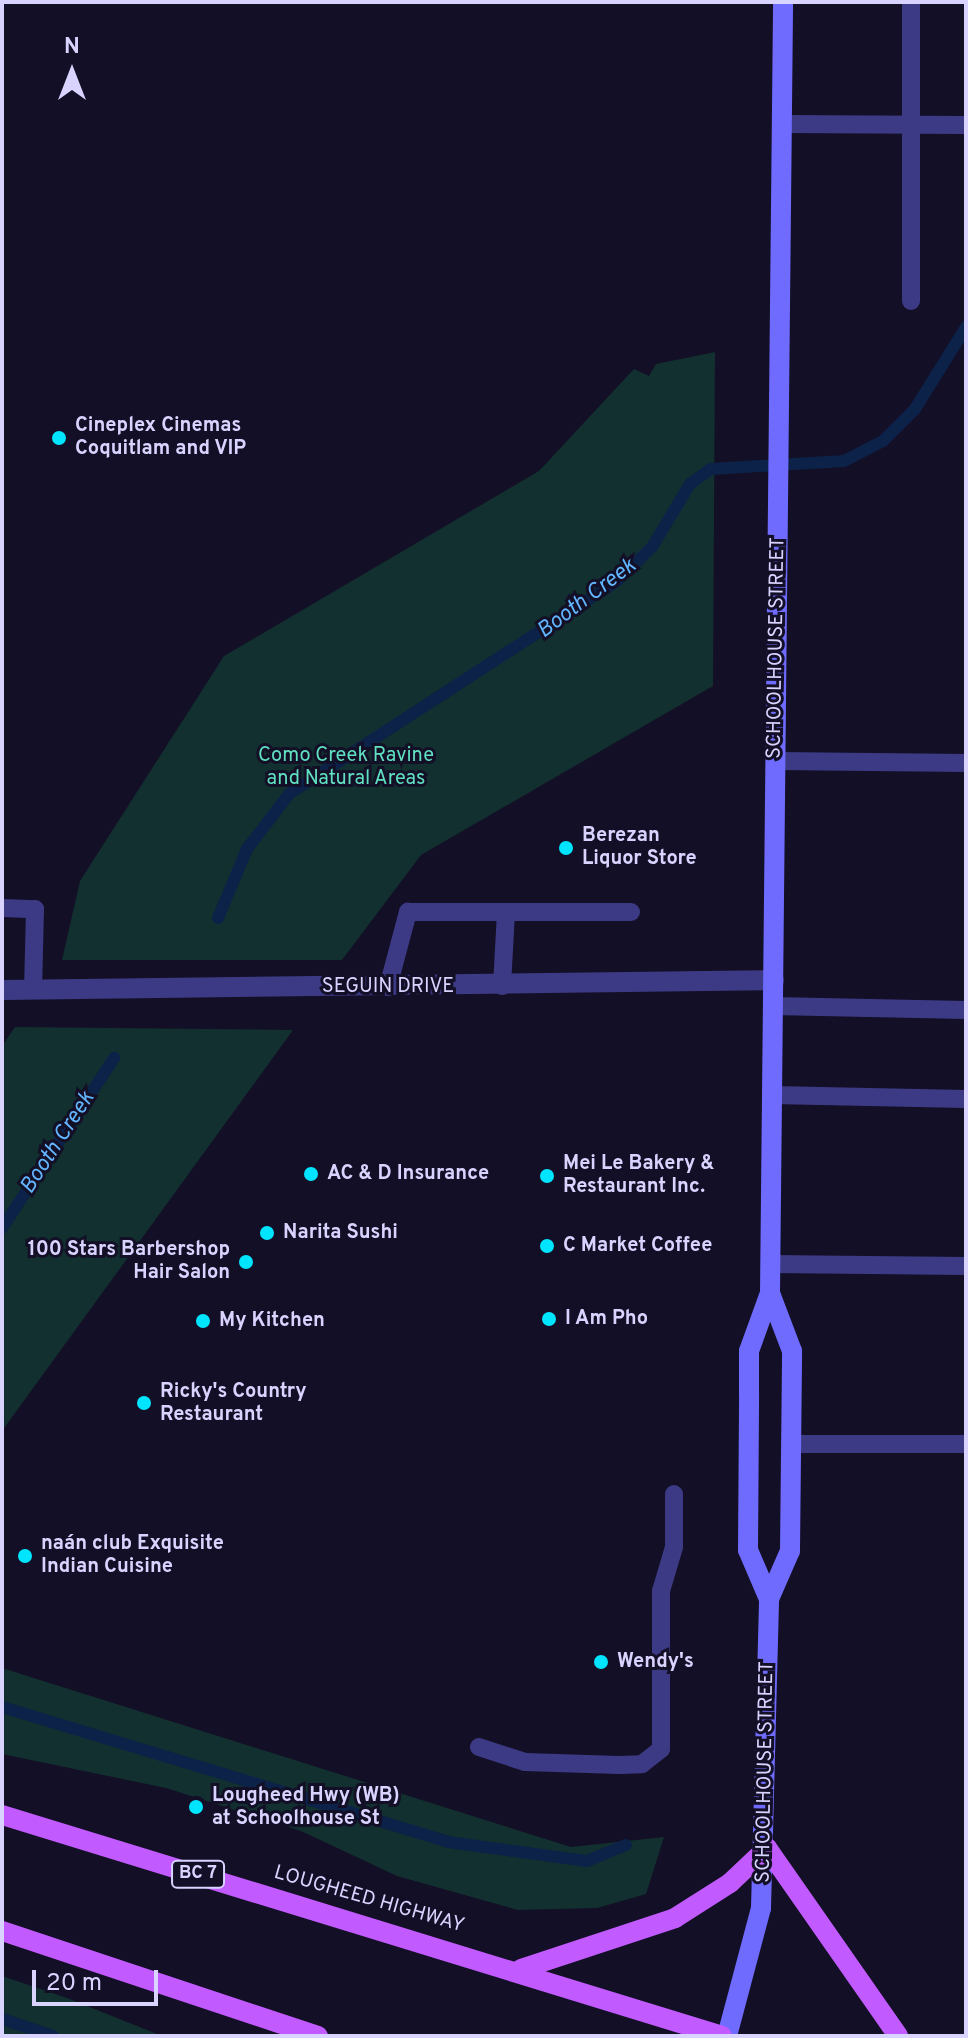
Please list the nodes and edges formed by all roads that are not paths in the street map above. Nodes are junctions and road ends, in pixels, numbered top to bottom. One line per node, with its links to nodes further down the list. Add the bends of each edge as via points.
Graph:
1 (783, 2): 3 (main road, SCHOOLHOUSE STREET)
2 (911, 2): 4 (lane)
3 (782, 124): 4 (lane); 7 (main road, SCHOOLHOUSE STREET)
4 (910, 125): 5 (lane); 6 (lane)
5 (966, 125)
6 (911, 301)
7 (776, 761): 8 (lane); 12 (main road, SCHOOLHOUSE STREET)
8 (966, 763)
9 (2, 908): 15 (lane, via 35,909)
10 (506, 912): 11 (lane); 13 (lane); 14 (lane, via 408,912)
11 (631, 912)
12 (774, 980): 13 (street, SEGUIN DRIVE); 17 (main road, SCHOOLHOUSE STREET)
13 (502, 986): 14 (street, SEGUIN DRIVE)
14 (388, 987): 15 (street, SEGUIN DRIVE)
15 (33, 989): 16 (street, SEGUIN DRIVE)
16 (2, 990)
17 (773, 1006): 18 (lane); 19 (main road, SCHOOLHOUSE STREET)
18 (966, 1010)
19 (772, 1095): 20 (lane); 21 (main road, SCHOOLHOUSE STREET)
20 (966, 1099)
21 (771, 1264): 22 (lane); 23 (main road, SCHOOLHOUSE STREET)
22 (966, 1266)
23 (770, 1293): 24 (main road, SCHOOLHOUSE STREET, via 792,1351); 27 (main road, SCHOOLHOUSE STREET, via 749,1351 748,1519 748,1550)
24 (792, 1444): 25 (lane); 27 (main road, SCHOOLHOUSE STREET, via 790,1551)
25 (966, 1444)
26 (674, 1494): 28 (lane, via 674,1547 661,1591 661,1749 642,1764 619,1765 525,1762)
27 (769, 1599): 30 (main road, SCHOOLHOUSE STREET)
28 (479, 1747)
29 (2, 1815): 32 (main road, LOUGHEED HIGHWAY / BC 7)
30 (767, 1848): 32 (main road, via 675,1918); 34 (main road, SCHOOLHOUSE STREET, via 751,1962); 35 (main road)
31 (2, 1931): 33 (main road)
32 (521, 1969): 34 (main road, LOUGHEED HIGHWAY / BC 7)
33 (318, 2036)
34 (724, 2036)
35 (898, 2036)

